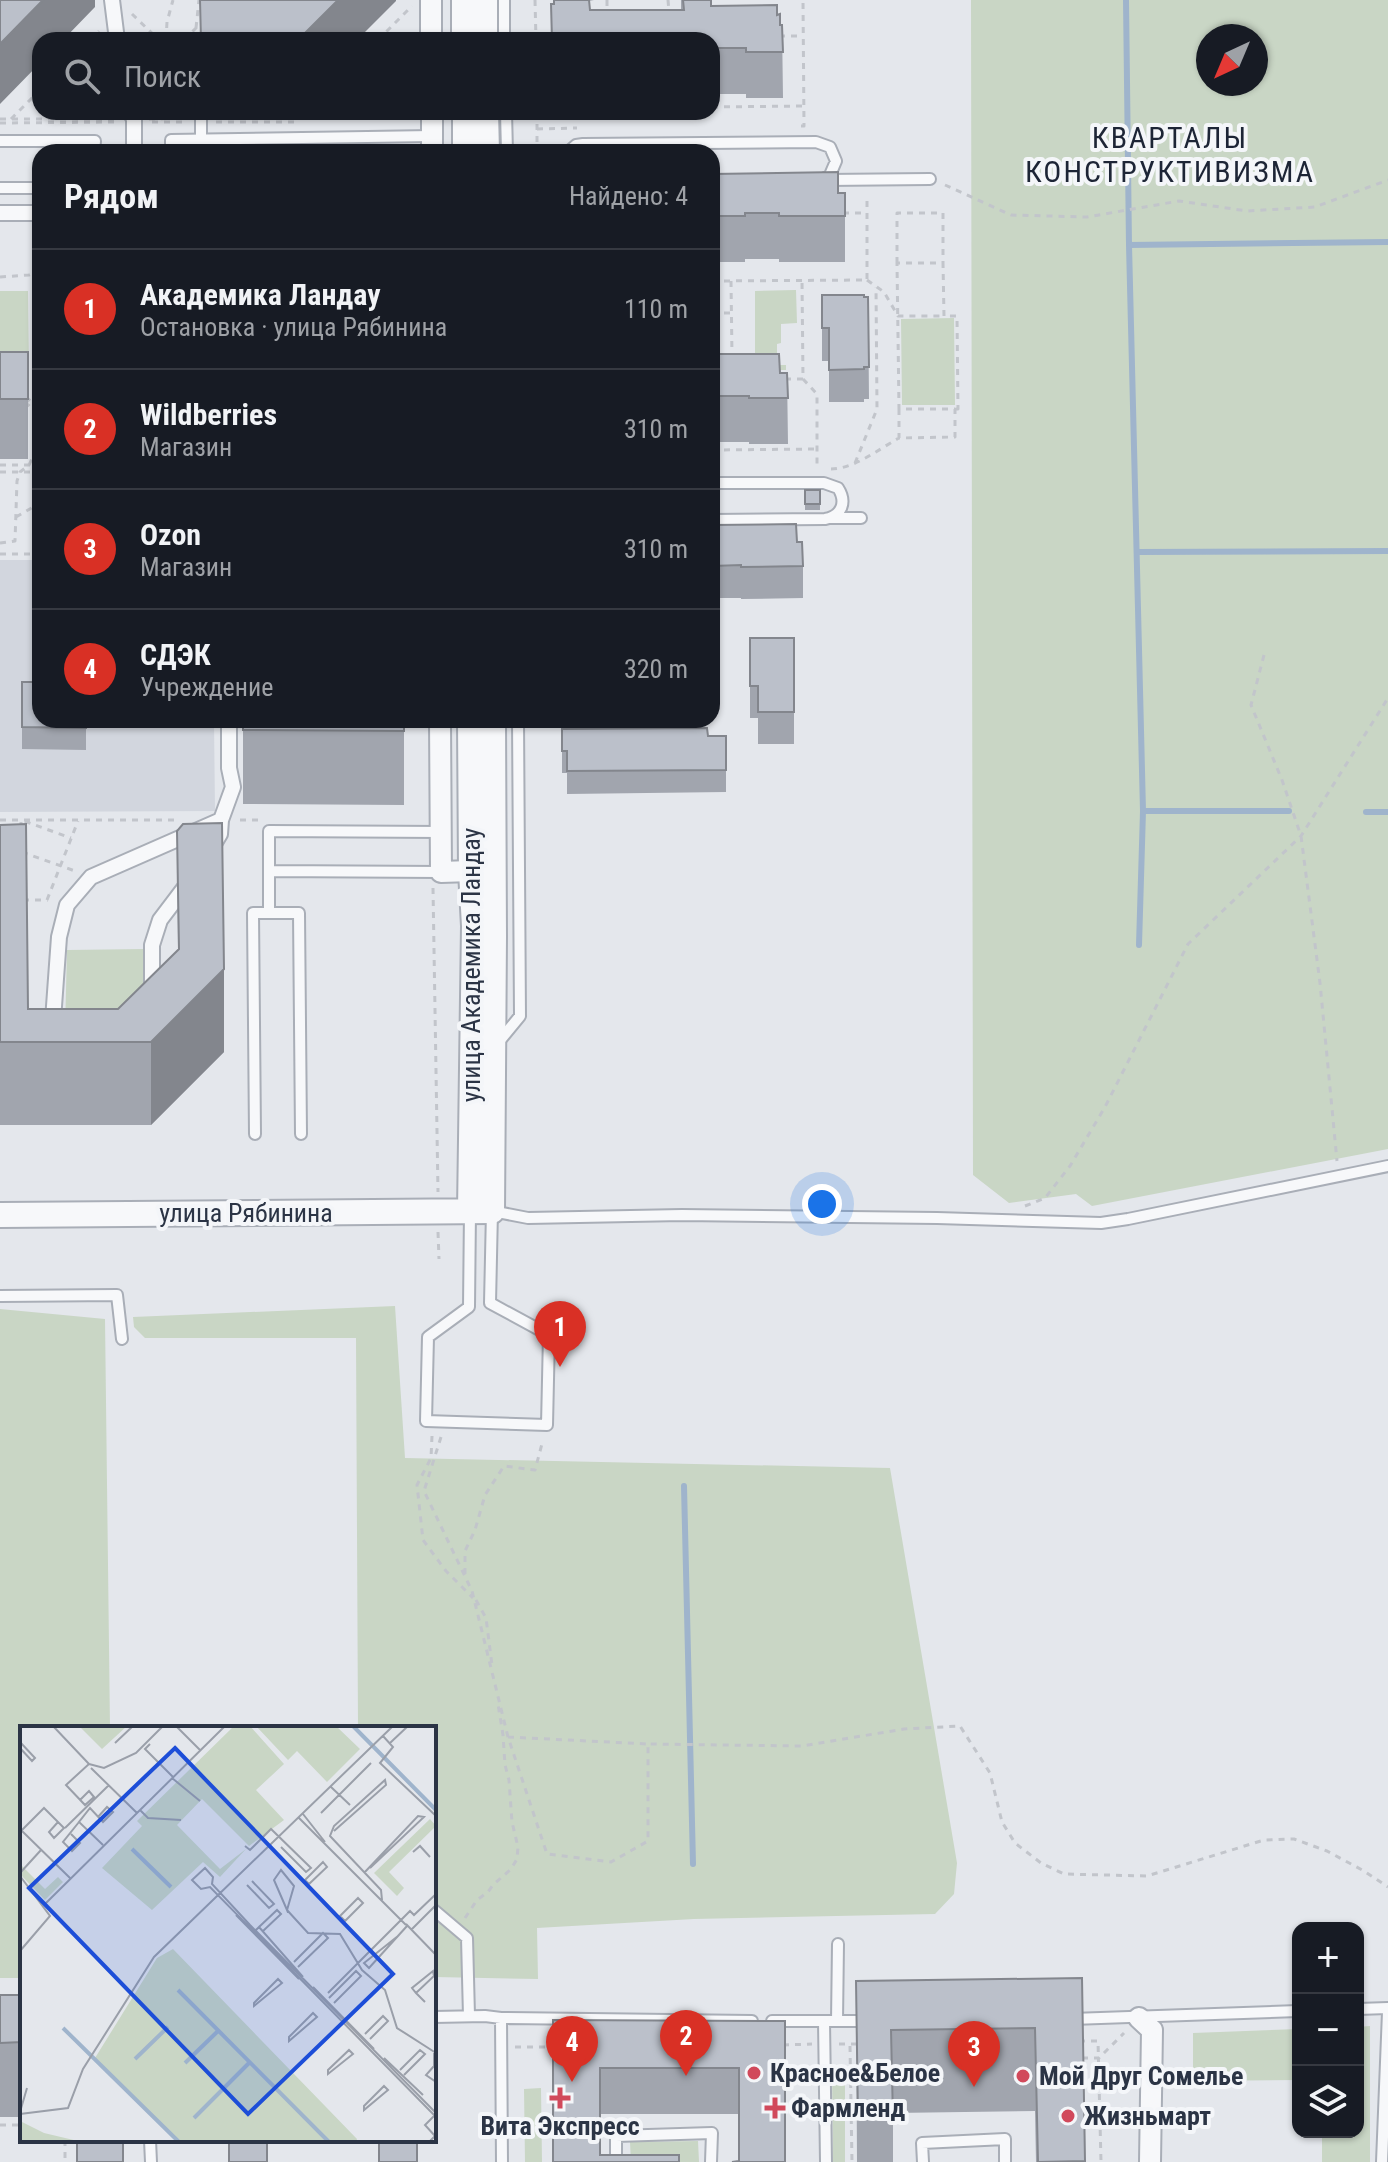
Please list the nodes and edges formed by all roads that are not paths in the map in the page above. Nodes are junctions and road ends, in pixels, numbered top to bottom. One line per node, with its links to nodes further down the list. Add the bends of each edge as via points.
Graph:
1 (112, 0): 6 (street)
2 (464, 0): 8 (street)
3 (485, 0): 9 (street)
4 (504, 0): 10 (lane)
5 (421, 3): 7 (street)
6 (116, 32)
7 (429, 32)
8 (464, 32)
9 (485, 32)
10 (504, 32)
11 (132, 120): 20 (street)
12 (201, 120): 17 (lane)
13 (465, 120): 22 (street)
14 (486, 120): 23 (street)
15 (506, 120): 24 (lane)
16 (430, 130): 17 (lane)
17 (201, 140): 21 (lane)
18 (0, 141): 19 (lane)
19 (95, 144)
20 (134, 144)
21 (171, 144)
22 (465, 144)
23 (487, 144)
24 (507, 144)
25 (583, 144): 26 (lane, via 816,142 830,147 836,161 830,175 820,180)
26 (930, 179)
27 (0, 188): 28 (lane)
28 (32, 188)
29 (0, 213): 30 (street)
30 (32, 213)
31 (720, 483): 32 (lane, via 831,484 843,501)
32 (832, 518): 33 (lane); 34 (lane)
33 (861, 518)
34 (720, 520)
35 (229, 728): 40 (street, via 233,787)
36 (440, 728): 41 (street)
37 (470, 728): 43 (street, улица Академика Ландау)
38 (493, 728): 46 (street, улица Академика Ландау)
39 (518, 728): 46 (lane, via 520,1016)
40 (221, 820): 40 (street, via 220,834 201,866 160,920 152,945 152,1009 143,1033 122,1052 70,1055 58,1047 52,1034 59,937 67,905 91,877)
41 (442, 832): 42 (lane, via 269,831); 44 (street)
42 (269, 871): 44 (lane); 45 (lane)
43 (471, 871): 44 (street); 50 (street, улица Академика Ландау)
44 (437, 872)
45 (269, 913): 47 (lane, via 253,913); 48 (lane, via 299,913)
46 (493, 1048): 50 (street, улица Академика Ландау)
47 (255, 1134)
48 (301, 1134)
49 (1388, 1166): 50 (lane, via 1101,1223 682,1215 528,1218)
50 (481, 1211): 50 (lane, via 490,1303 549,1335 547,1425 426,1421 428,1337 469,1307); 51 (street, улица Рябинина)
51 (0, 1215)
52 (0, 1296): 53 (lane, via 117,1295)
53 (122, 1339)
54 (436, 1912): 59 (lane, via 467,1938)
55 (838, 1944): 65 (lane)
56 (1364, 2009): 57 (lane)
57 (1388, 2010): 76 (lane)
58 (1292, 2011): 62 (lane)
59 (469, 2016): 60 (lane); 61 (lane)
60 (436, 2017)
61 (501, 2018): 64 (lane); 69 (lane)
62 (1139, 2018): 63 (lane); 75 (street, via 1152,2030)
63 (1059, 2019)
64 (824, 2021): 65 (lane); 72 (lane)
65 (837, 2021): 66 (lane)
66 (884, 2021)
67 (150, 2142): 68 (lane)
68 (151, 2162)
69 (502, 2162)
70 (616, 2162): 71 (lane, via 616,2136 712,2133)
71 (711, 2162)
72 (826, 2162)
73 (923, 2162): 74 (lane, via 922,2143 1005,2139)
74 (1005, 2162)
75 (1150, 2162)
76 (1382, 2162)

